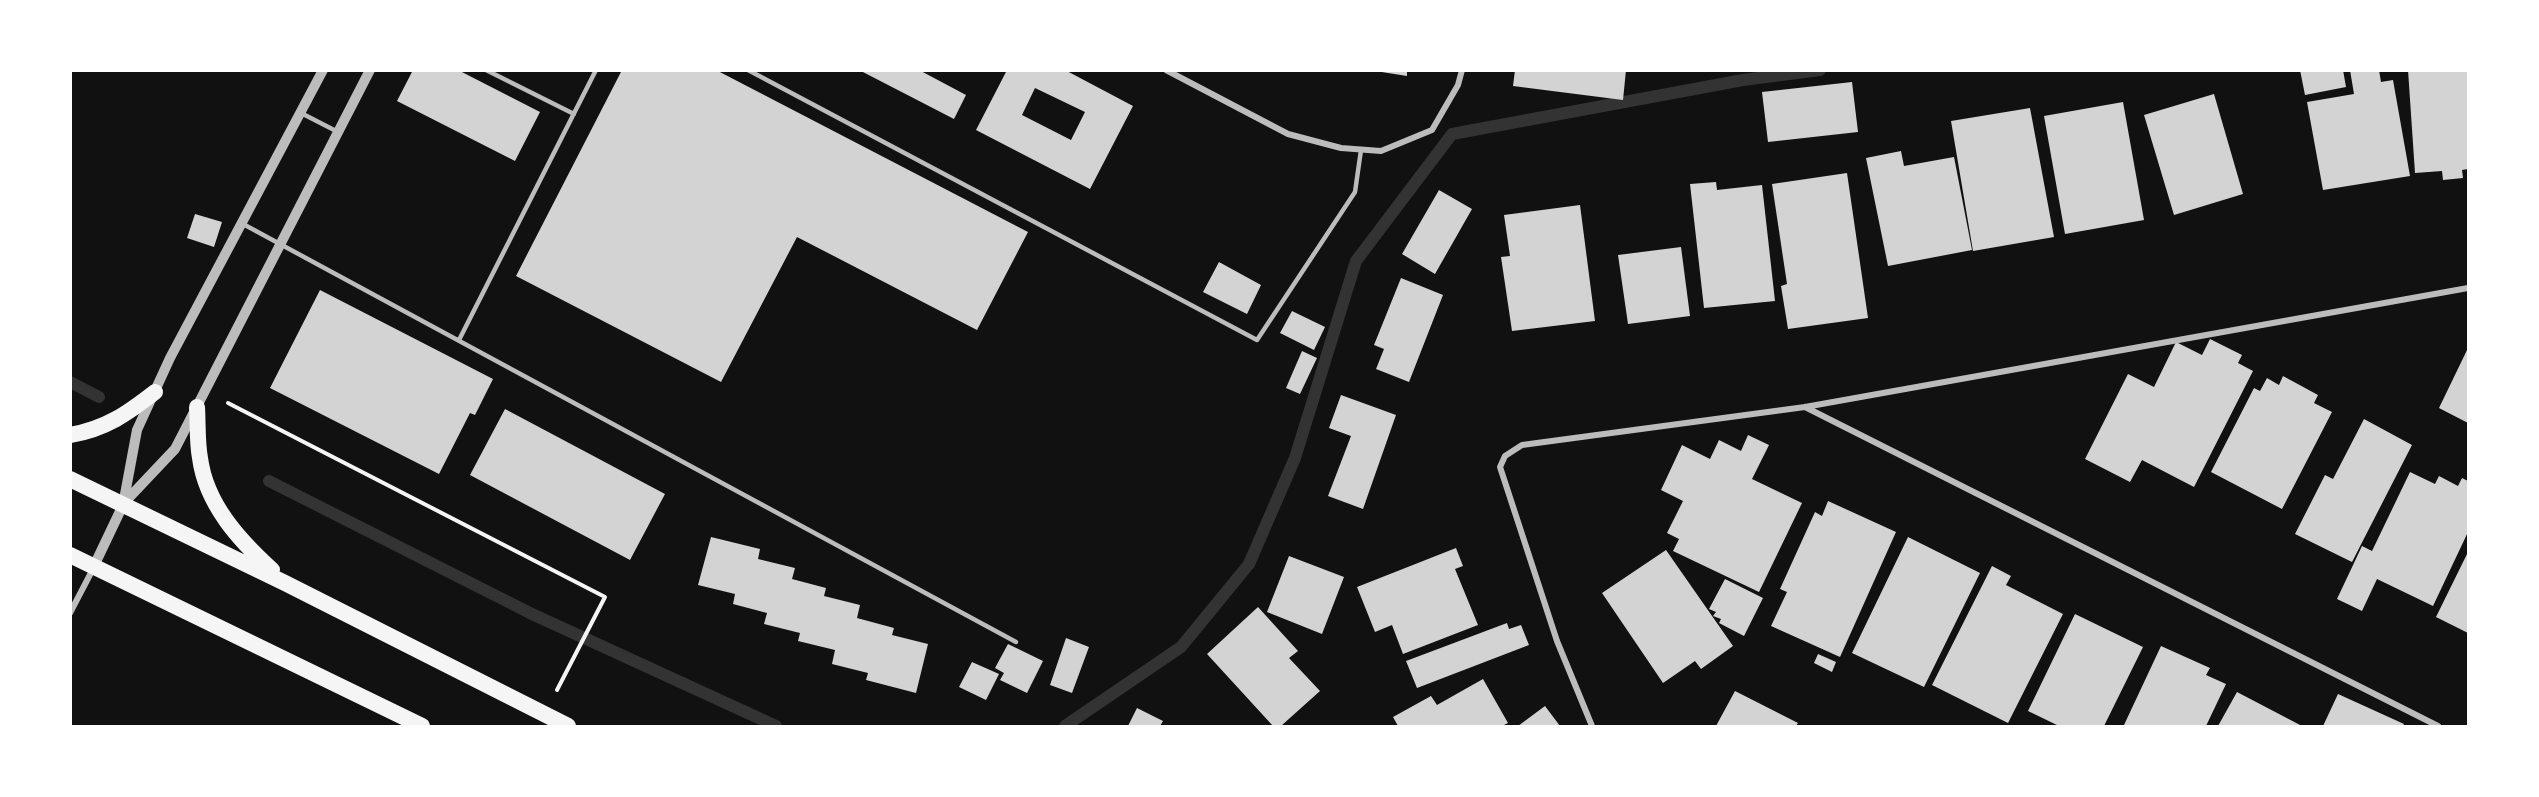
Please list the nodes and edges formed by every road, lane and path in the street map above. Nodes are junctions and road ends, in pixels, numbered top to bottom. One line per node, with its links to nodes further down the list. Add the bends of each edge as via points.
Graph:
1 (323, 70): 8 (street)
2 (370, 70): 10 (street)
3 (486, 70): 9 (lane)
4 (596, 70): 9 (lane)
5 (748, 70): 11 (lane, via 1257,340 1355,192)
6 (1166, 70): 11 (street, via 1288,134)
7 (1462, 70): 11 (street, via 1458,85 1432,130 1381,151)
8 (301, 113): 10 (lane); 12 (street)
9 (574, 114): 15 (lane)
10 (338, 132): 13 (street)
11 (1361, 150)
12 (242, 224): 13 (lane); 16 (street)
13 (280, 244): 15 (lane); 17 (street)
14 (2469, 288): 18 (street)
15 (459, 340): 26 (lane)
16 (155, 392): 19 (highway, via 124,417); 21 (street, via 137,430)
17 (201, 399): 21 (street, via 175,449); 24 (highway, via 200,460 211,496 241,542); 27 (path, via 605,597)
18 (1805, 407): 30 (street, via 1522,445 1505,456 1500,467 1503,478 1557,641); 31 (street)
19 (70, 435)
20 (70, 479): 21 (highway)
21 (123, 505): 23 (street); 24 (highway)
22 (70, 555): 23 (highway)
23 (94, 566): 25 (street); 28 (highway)
24 (285, 583): 29 (highway)
25 (70, 613)
26 (1016, 642)
27 (570, 665)
28 (422, 726)
29 (568, 726)
30 (1592, 726)
31 (2438, 726)

